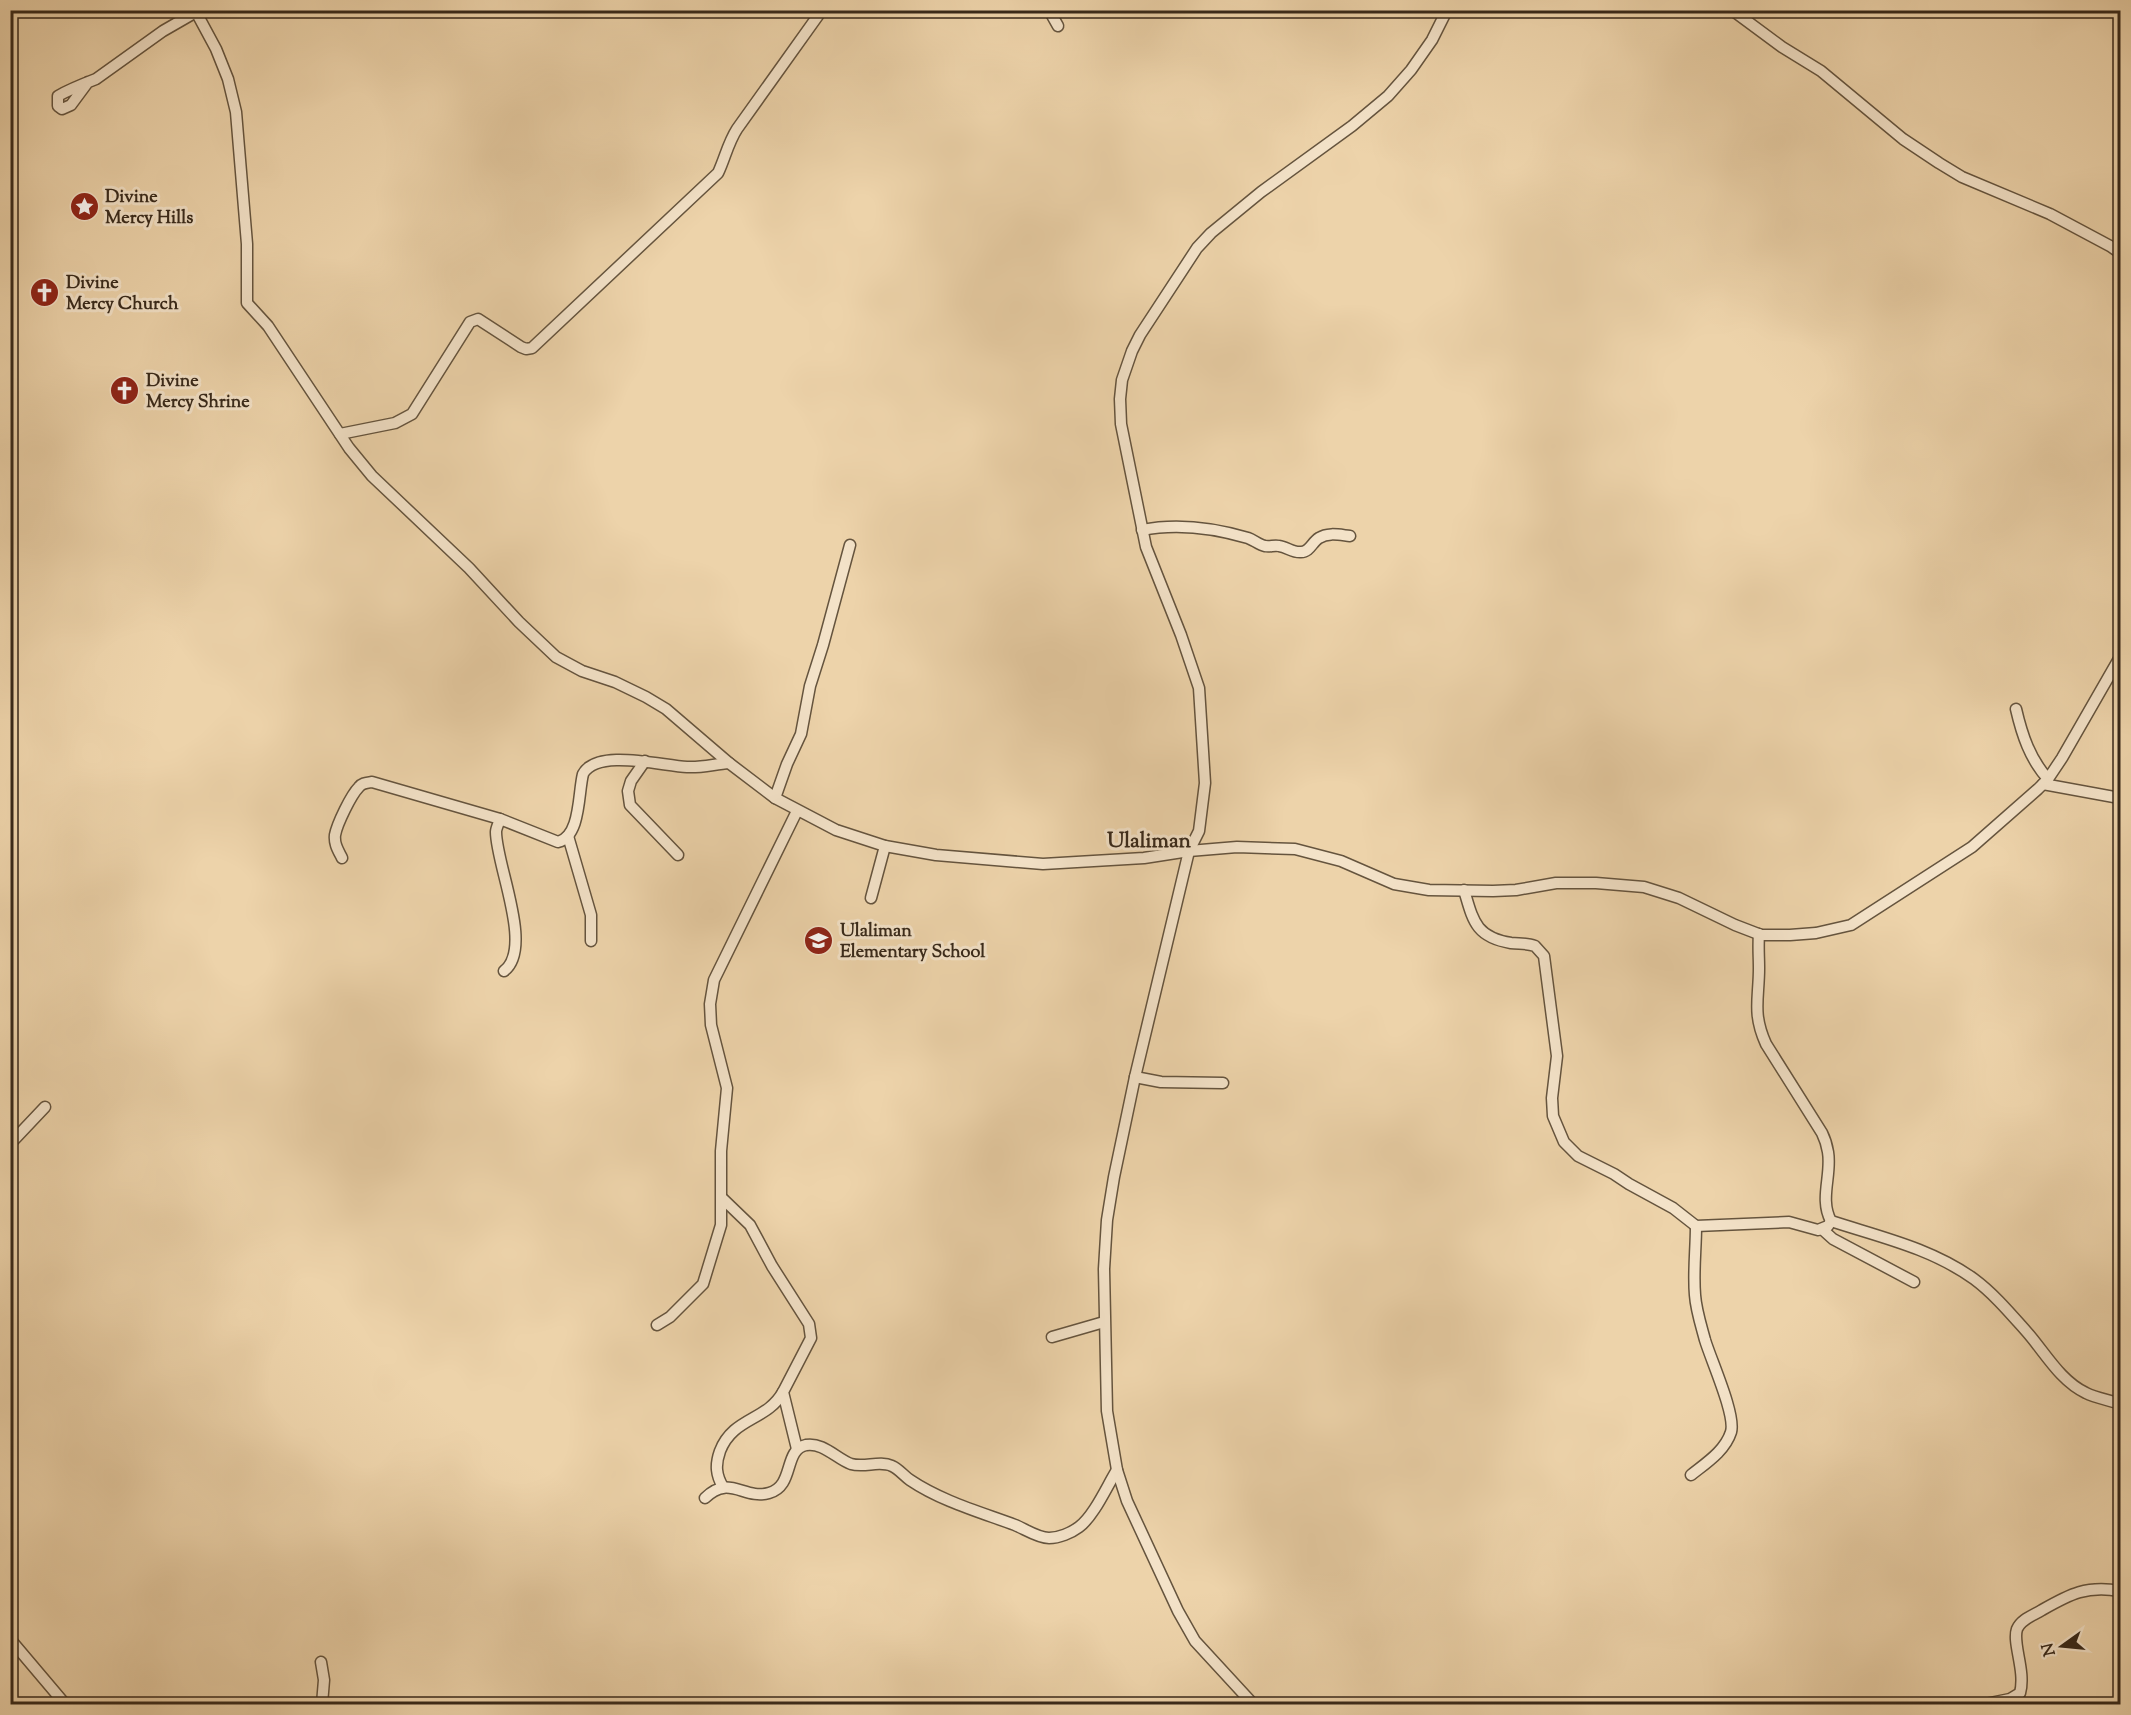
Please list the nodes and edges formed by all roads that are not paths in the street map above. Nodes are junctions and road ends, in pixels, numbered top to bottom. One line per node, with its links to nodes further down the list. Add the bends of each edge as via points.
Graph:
1 (822, 10): 9 (street, via 736,129 724,162 713,178 532,348 521,347 478,319 470,322 412,414 395,423)
2 (1049, 10): 6 (street)
3 (1447, 10): 10 (street, via 1417,63 1388,96 1211,233 1140,335 1122,380 1120,424)
4 (1732, 10): 8 (street, via 1821,71 1903,139 1939,163 1962,177 2060,219)
5 (195, 11): 7 (street); 9 (street, via 216,49 236,112 247,244 247,303)
6 (1058, 26)
7 (88, 82)
8 (2121, 253)
9 (340, 434): 16 (street, via 372,477 556,657 666,709)
10 (1142, 530): 11 (street, via 1183,526 1301,552 1324,535); 24 (street, via 1199,688 1205,783 1199,831)
11 (1350, 536)
12 (849, 545): 19 (street, via 810,686 801,734)
13 (2121, 657): 17 (street)
14 (2016, 709): 17 (street, via 2028,750)
15 (645, 761): 16 (street, via 690,768); 22 (street, via 601,761 586,769 578,814); 25 (street, via 631,781 630,805)
16 (729, 763): 19 (street)
17 (2046, 782): 18 (street); 29 (street, via 1972,847 1851,925 1816,933)
18 (2121, 796)
19 (775, 798): 20 (street)
20 (797, 811): 23 (street, via 836,830); 36 (street, via 711,990 711,1025 727,1081 721,1151)
21 (500, 819): 22 (street, via 551,840); 26 (street, via 365,783 354,793 337,828 335,844); 31 (street, via 496,835 515,943 514,956)
22 (568, 836): 30 (street, via 591,915)
23 (885, 846): 24 (street, via 936,855 1043,864); 28 (street)
24 (1189, 851): 27 (street, via 1237,847 1295,849 1341,861 1394,884); 32 (street)
25 (678, 855)
26 (342, 858)
27 (1464, 890): 29 (street, via 1516,890 1556,883 1644,887 1679,898); 38 (street, via 1473,920 1485,935 1535,946 1544,956 1557,1056 1553,1116 1564,1142 1578,1156 1674,1208)
28 (871, 898)
29 (1759, 934): 37 (street, via 1759,1029 1826,1142 1826,1210)
30 (591, 940)
31 (504, 971)
32 (1135, 1077): 33 (street); 41 (street, via 1107,1220)
33 (1223, 1083)
34 (45, 1107): 35 (street)
35 (10, 1144)
36 (723, 1199): 42 (street, via 722,1225 703,1284); 44 (street, via 750,1225 809,1324 811,1338)
37 (1831, 1221): 39 (street); 45 (street, via 1948,1262 1987,1290 2078,1389)
38 (1696, 1226): 39 (street, via 1789,1222); 48 (street, via 1696,1302 1732,1430 1719,1452)
39 (1823, 1230): 40 (street)
40 (1914, 1282)
41 (1104, 1322): 43 (street); 47 (street, via 1107,1411)
42 (657, 1325)
43 (1052, 1337)
44 (783, 1392): 46 (street); 49 (street, via 768,1411 745,1421 727,1437 716,1469)
45 (2121, 1404)
46 (797, 1449): 47 (street, via 813,1445 851,1464 891,1465 909,1480 965,1508 1048,1538 1080,1526); 49 (street, via 784,1482 772,1492)
47 (1117, 1470): 56 (street, via 1140,1530 1185,1625)
48 (1691, 1475)
49 (723, 1487): 50 (street)
50 (705, 1498)
51 (2121, 1591): 57 (street, via 2091,1589 2070,1594 2021,1623 2016,1632 2022,1669 2020,1693)
52 (10, 1639): 54 (street)
53 (321, 1662): 55 (street)
54 (65, 1704)
55 (322, 1704)
56 (1253, 1704)
57 (1985, 1704)

